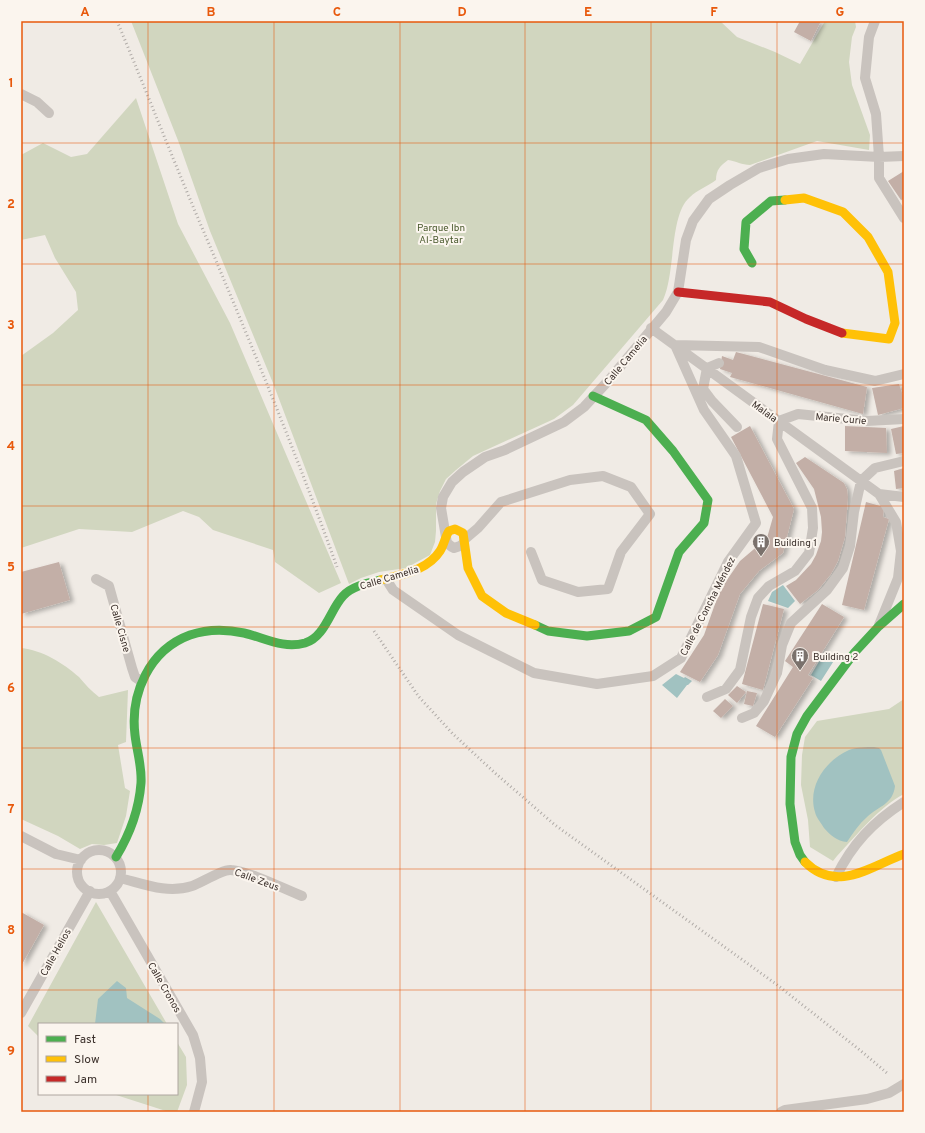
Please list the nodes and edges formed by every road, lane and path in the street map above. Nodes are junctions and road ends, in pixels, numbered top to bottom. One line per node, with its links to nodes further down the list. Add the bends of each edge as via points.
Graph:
1 (875, 21): 5 (street, via 869,37 865,78 876,114)
2 (21, 94): 3 (street, via 37,102)
3 (49, 113)
4 (904, 156): 5 (street, Calle Camelia)
5 (879, 157): 6 (street, via 879,178); 8 (street, Calle Camelia, via 824,154 788,159 759,168 709,199 693,221 686,240)
6 (904, 218)
7 (752, 262): 8 (street, via 744,249 746,222 771,202 804,198 843,212 868,237 888,272 895,323 889,339 843,333 770,302)
8 (678, 292): 9 (street, Calle Camelia, via 666,312)
9 (651, 328): 10 (street, Malala); 14 (street, Calle Camelia)
10 (675, 345): 12 (street, Malala); 13 (street, via 759,347 825,370 875,381); 26 (street, Calle de Concha Méndez, via 704,410 736,456 756,523 728,562 681,658 653,676 597,684 534,673 458,635 393,590)
11 (719, 363): 12 (street)
12 (707, 368): 16 (street, Malala); 17 (street, via 703,389)
13 (904, 374)
14 (593, 396): 22 (street, Calle Camelia, via 584,407 564,422 485,457 452,482 443,497 441,508); 23 (street, via 646,420 673,451 708,500 704,523 679,552 656,617 629,631 587,636 548,631 506,613 482,596 468,568)
15 (904, 419): 16 (street, Marie Curie, via 867,421 798,414)
16 (779, 421): 19 (street, Malala); 30 (street, via 777,439 812,508 813,528 809,553 795,571 769,586 758,598 740,670 726,689)
17 (737, 427)
18 (904, 461): 19 (street, via 875,468)
19 (861, 480): 20 (street, Malala); 31 (street, via 850,546 843,568 828,590 792,623 782,645 777,673 764,701 754,714)
20 (879, 494): 21 (street); 28 (street, via 896,522 901,551 898,578)
21 (904, 497)
22 (446, 537): 23 (street, via 449,545 454,548 460,546); 26 (street, Calle Camelia, via 440,552 429,565)
23 (465, 539): 24 (street, via 501,502 570,480 603,476 631,487 650,514 621,552 608,589 578,592 542,580)
24 (531, 552)
25 (96, 578): 29 (street, Calle Cisne, via 108,586 132,668 135,676)
26 (386, 579): 29 (street, Calle Camelia, via 357,586 348,591 322,630 308,642 288,646 243,633 215,629 186,636 164,650)
27 (904, 604): 28 (street)
28 (878, 626): 37 (street, via 842,669 805,720 793,750 790,807 791,829 797,850 806,862 819,872)
29 (141, 681): 35 (street, via 135,697 133,716 141,770 137,813 130,833)
30 (706, 697)
31 (742, 718)
32 (904, 802): 37 (street, via 885,814 861,838 845,859)
33 (21, 836): 36 (street, via 56,854)
34 (904, 854): 37 (street, via 868,871)
35 (116, 857): 36 (street, via 105,850 98,850 92,851); 38 (street, via 120,864)
36 (81, 860): 39 (street, via 78,866 80,881)
37 (836, 877)
38 (120, 878): 40 (street); 41 (street, Calle Zeus, via 154,888 173,890 192,886 229,869)
39 (90, 891): 40 (street); 42 (street, Calle Helios)
40 (110, 891): 45 (street, Calle Cronos, via 193,1035 200,1058 202,1082)
41 (302, 896)
42 (21, 1013)
43 (904, 1084): 44 (street, via 889,1093 867,1099)
44 (800, 1110): 46 (street)
45 (194, 1112)
46 (781, 1112)

